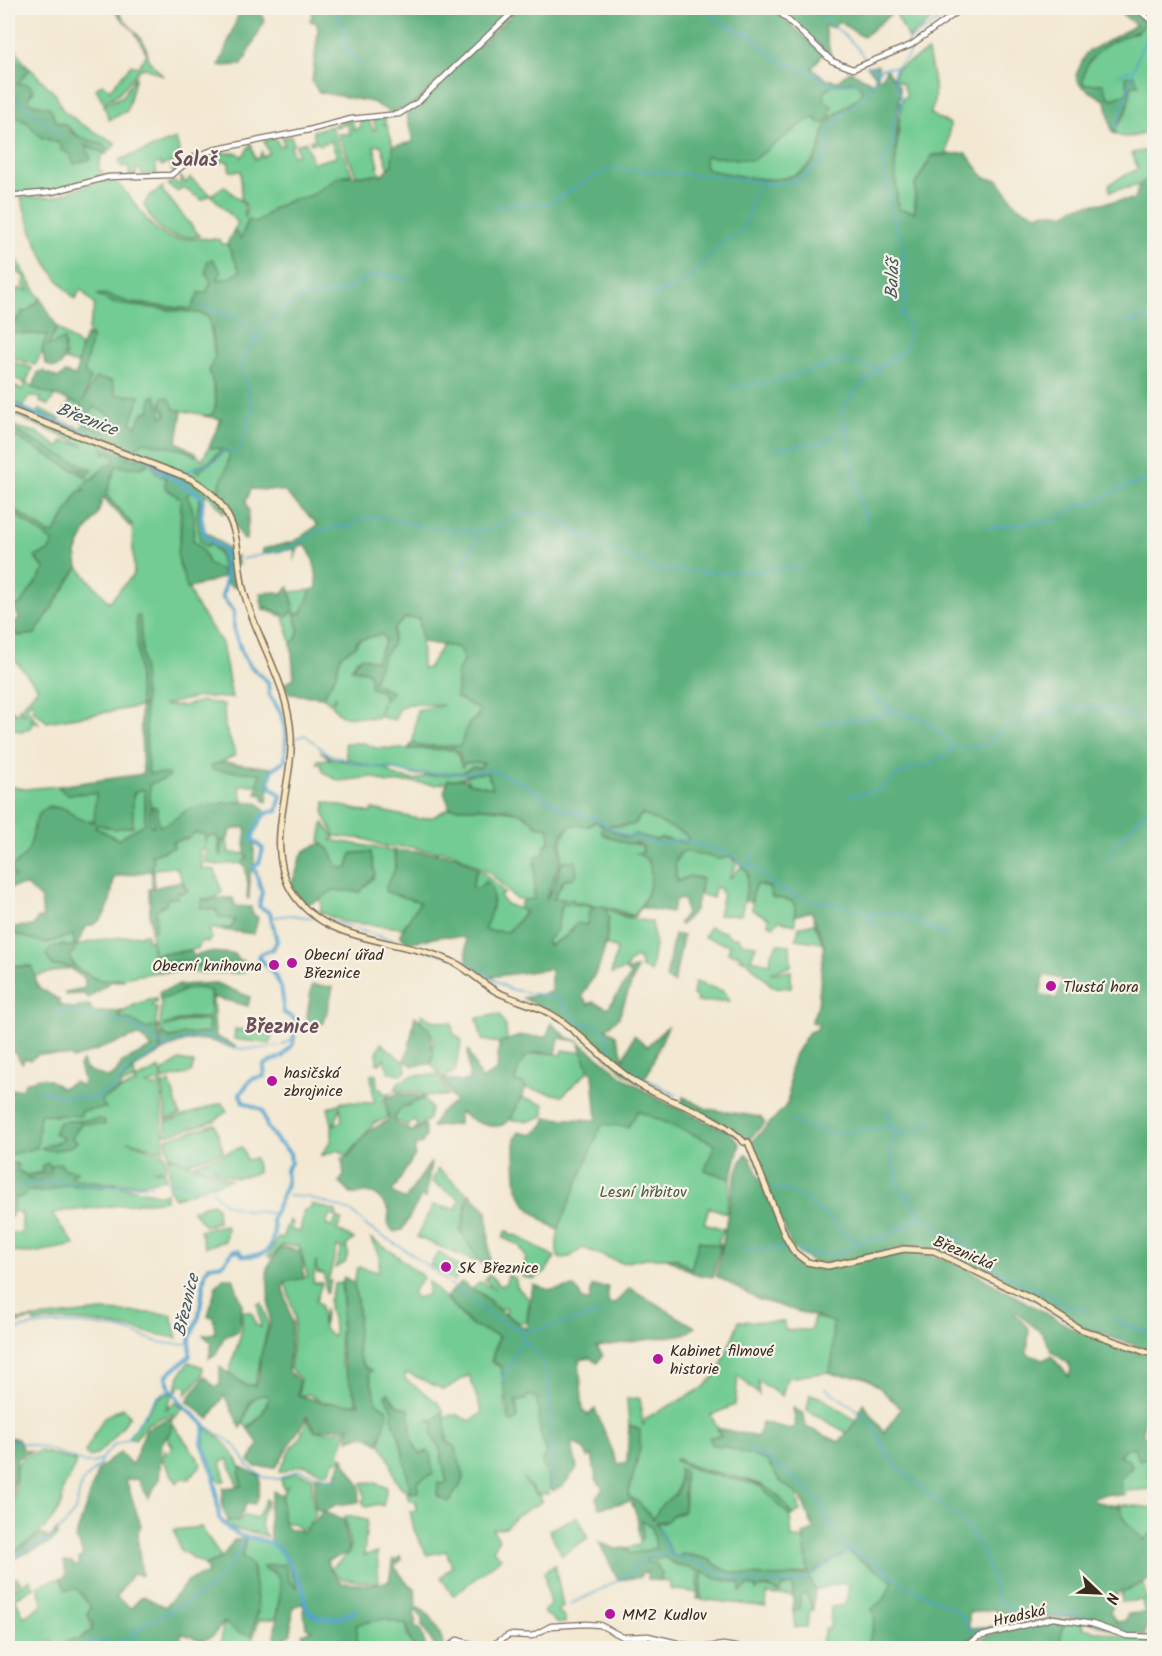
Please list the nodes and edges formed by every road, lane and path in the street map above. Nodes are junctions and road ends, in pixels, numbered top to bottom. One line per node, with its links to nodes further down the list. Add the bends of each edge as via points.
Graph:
1 (517, 8): 6 (street, via 421,100 401,113 351,119 224,147 194,157 171,175 108,177 52,192)
2 (775, 8): 3 (street, via 832,61 845,68 860,67 908,46)
3 (963, 8)
4 (1136, 8): 5 (street)
5 (1154, 23)
6 (8, 196)
7 (8, 409): 8 (main road, Březnická, via 179,474 202,486 230,520 244,593 285,699 291,739 280,858 290,889 310,913 341,929 457,964 494,990 557,1018 627,1076 656,1094 749,1142 748,1148 785,1236 794,1252 807,1262 828,1266 904,1249 934,1251 1036,1301 1080,1329)
8 (1155, 1354)
9 (1149, 1638): 12 (street, Hradská, via 1058,1618 978,1637)
10 (447, 1648): 11 (street, via 460,1639 487,1648 509,1635 532,1636 550,1626 592,1624 623,1637 648,1636 700,1648)
11 (742, 1648)
12 (962, 1648)

